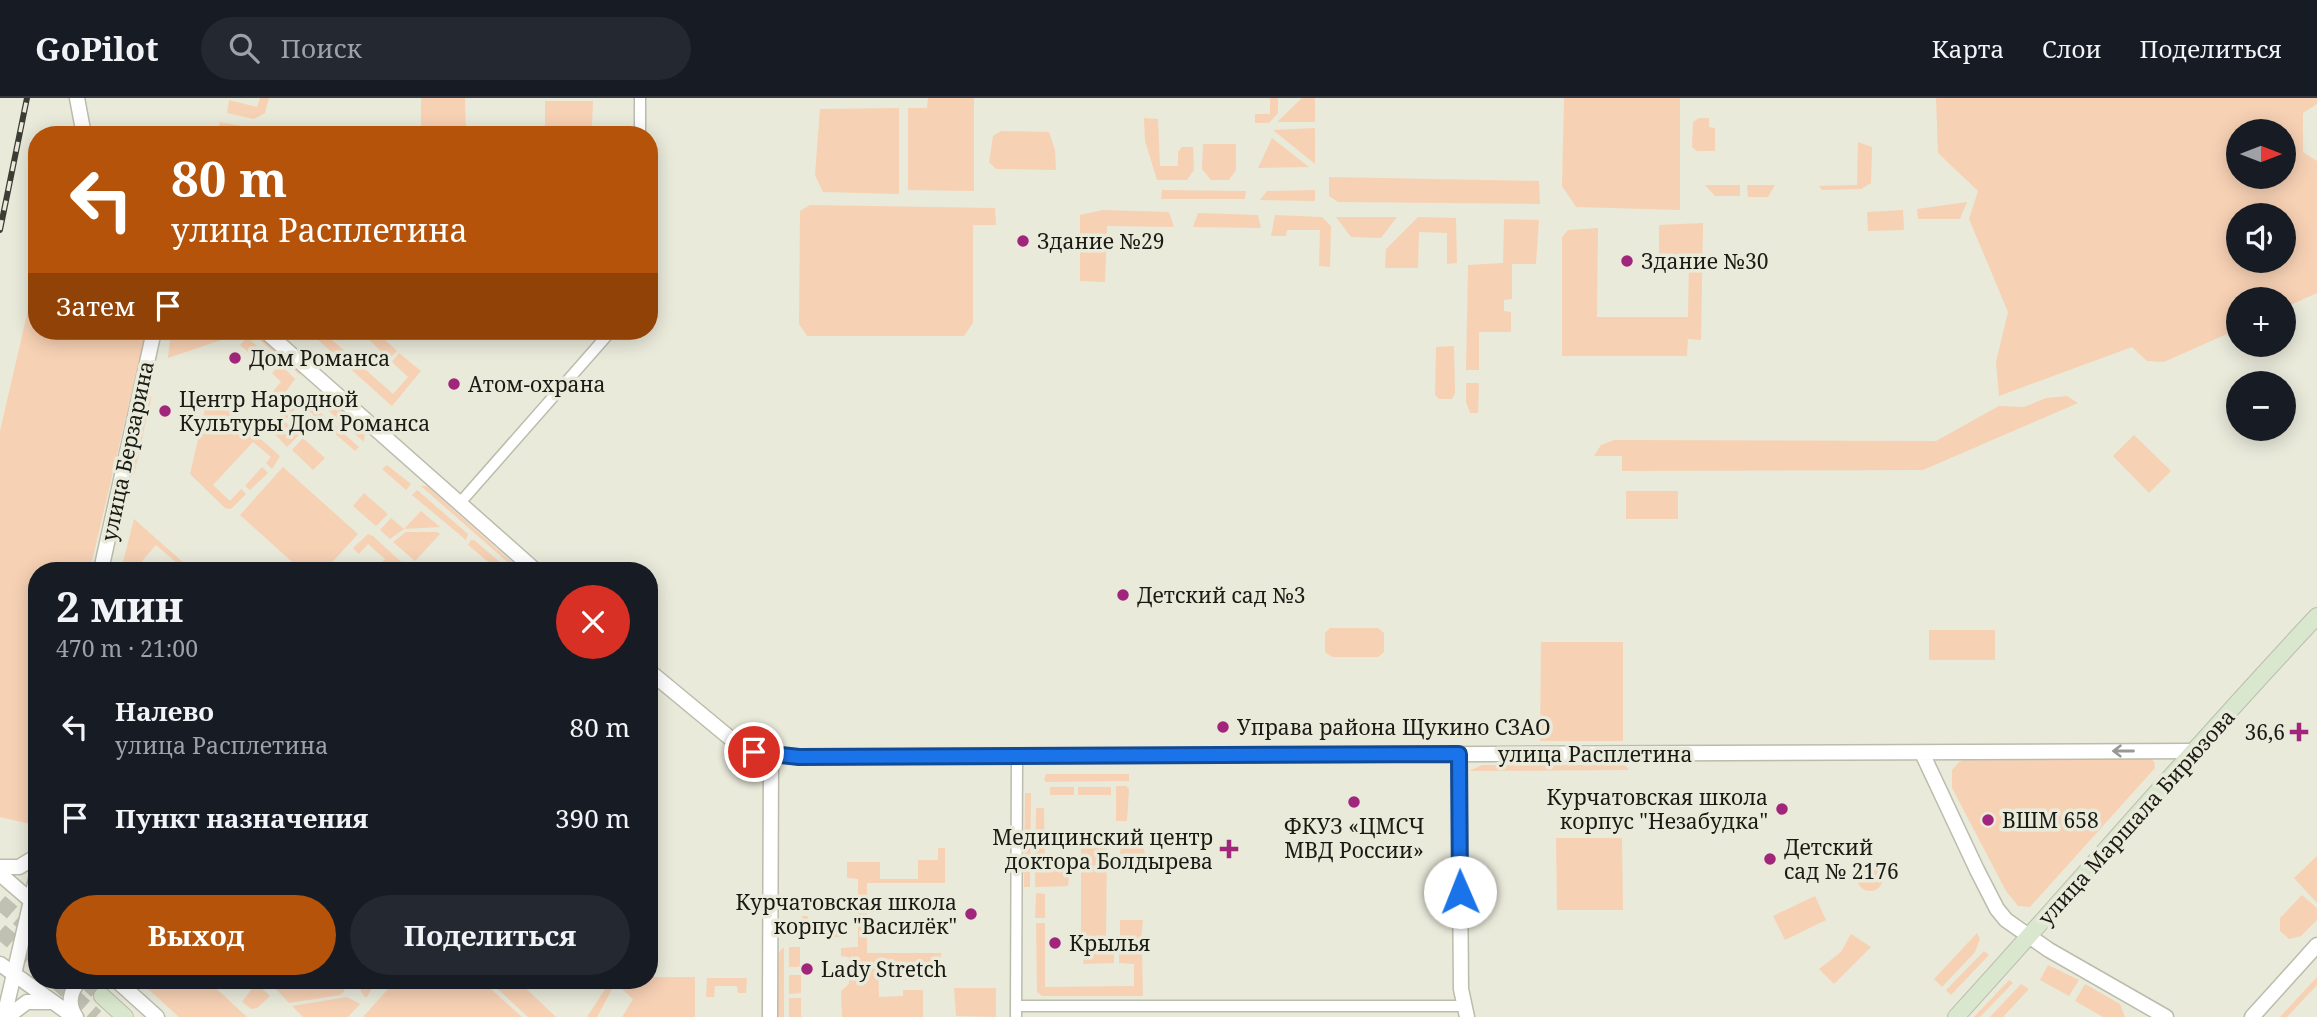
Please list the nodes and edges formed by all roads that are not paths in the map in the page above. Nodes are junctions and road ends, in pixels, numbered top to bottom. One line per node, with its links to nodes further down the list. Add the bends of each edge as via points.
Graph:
1 (77, 98): 3 (street)
2 (640, 98): 4 (street)
3 (82, 126)
4 (640, 126)
5 (152, 340): 9 (street, улица Берзарина)
6 (275, 340): 8 (street)
7 (603, 340): 8 (street)
8 (459, 504): 10 (street)
9 (103, 562)
10 (527, 562)
11 (2317, 617): 13 (main road, улица Маршала Бирюзова)
12 (658, 678): 15 (street, улица Расплетина, via 737,743)
13 (2191, 751): 17 (street, улица Расплетина, one-way to 17); 23 (main road, улица Маршала Бирюзова)
14 (1459, 754): 16 (street, улица Расплетина); 17 (street, улица Расплетина); 34 (street)
15 (771, 755): 16 (street, улица Расплетина); 39 (street)
16 (1017, 755): 33 (street)
17 (1923, 755): 23 (street, via 1997,909)
18 (28, 862): 19 (street, via 19,867)
19 (0, 867)
20 (0, 874): 21 (street)
21 (28, 898)
22 (28, 924): 26 (street)
23 (2029, 938): 40 (main road, улица Маршала Бирюзова); 41 (street)
24 (2317, 945): 42 (street)
25 (0, 964): 26 (street)
26 (14, 974): 27 (street); 35 (street)
27 (28, 984)
28 (34, 989): 32 (street)
29 (74, 989): 36 (street, via 71,1008)
30 (126, 989): 38 (street)
31 (102, 996): 37 (main road)
32 (53, 1003): 35 (street, via 27,1002); 36 (street)
33 (1016, 1011): 34 (street)
34 (1465, 1011)
35 (5, 1017)
36 (75, 1017)
37 (125, 1017)
38 (157, 1017)
39 (770, 1017)
40 (1956, 1017)
41 (2166, 1017)
42 (2252, 1017)

